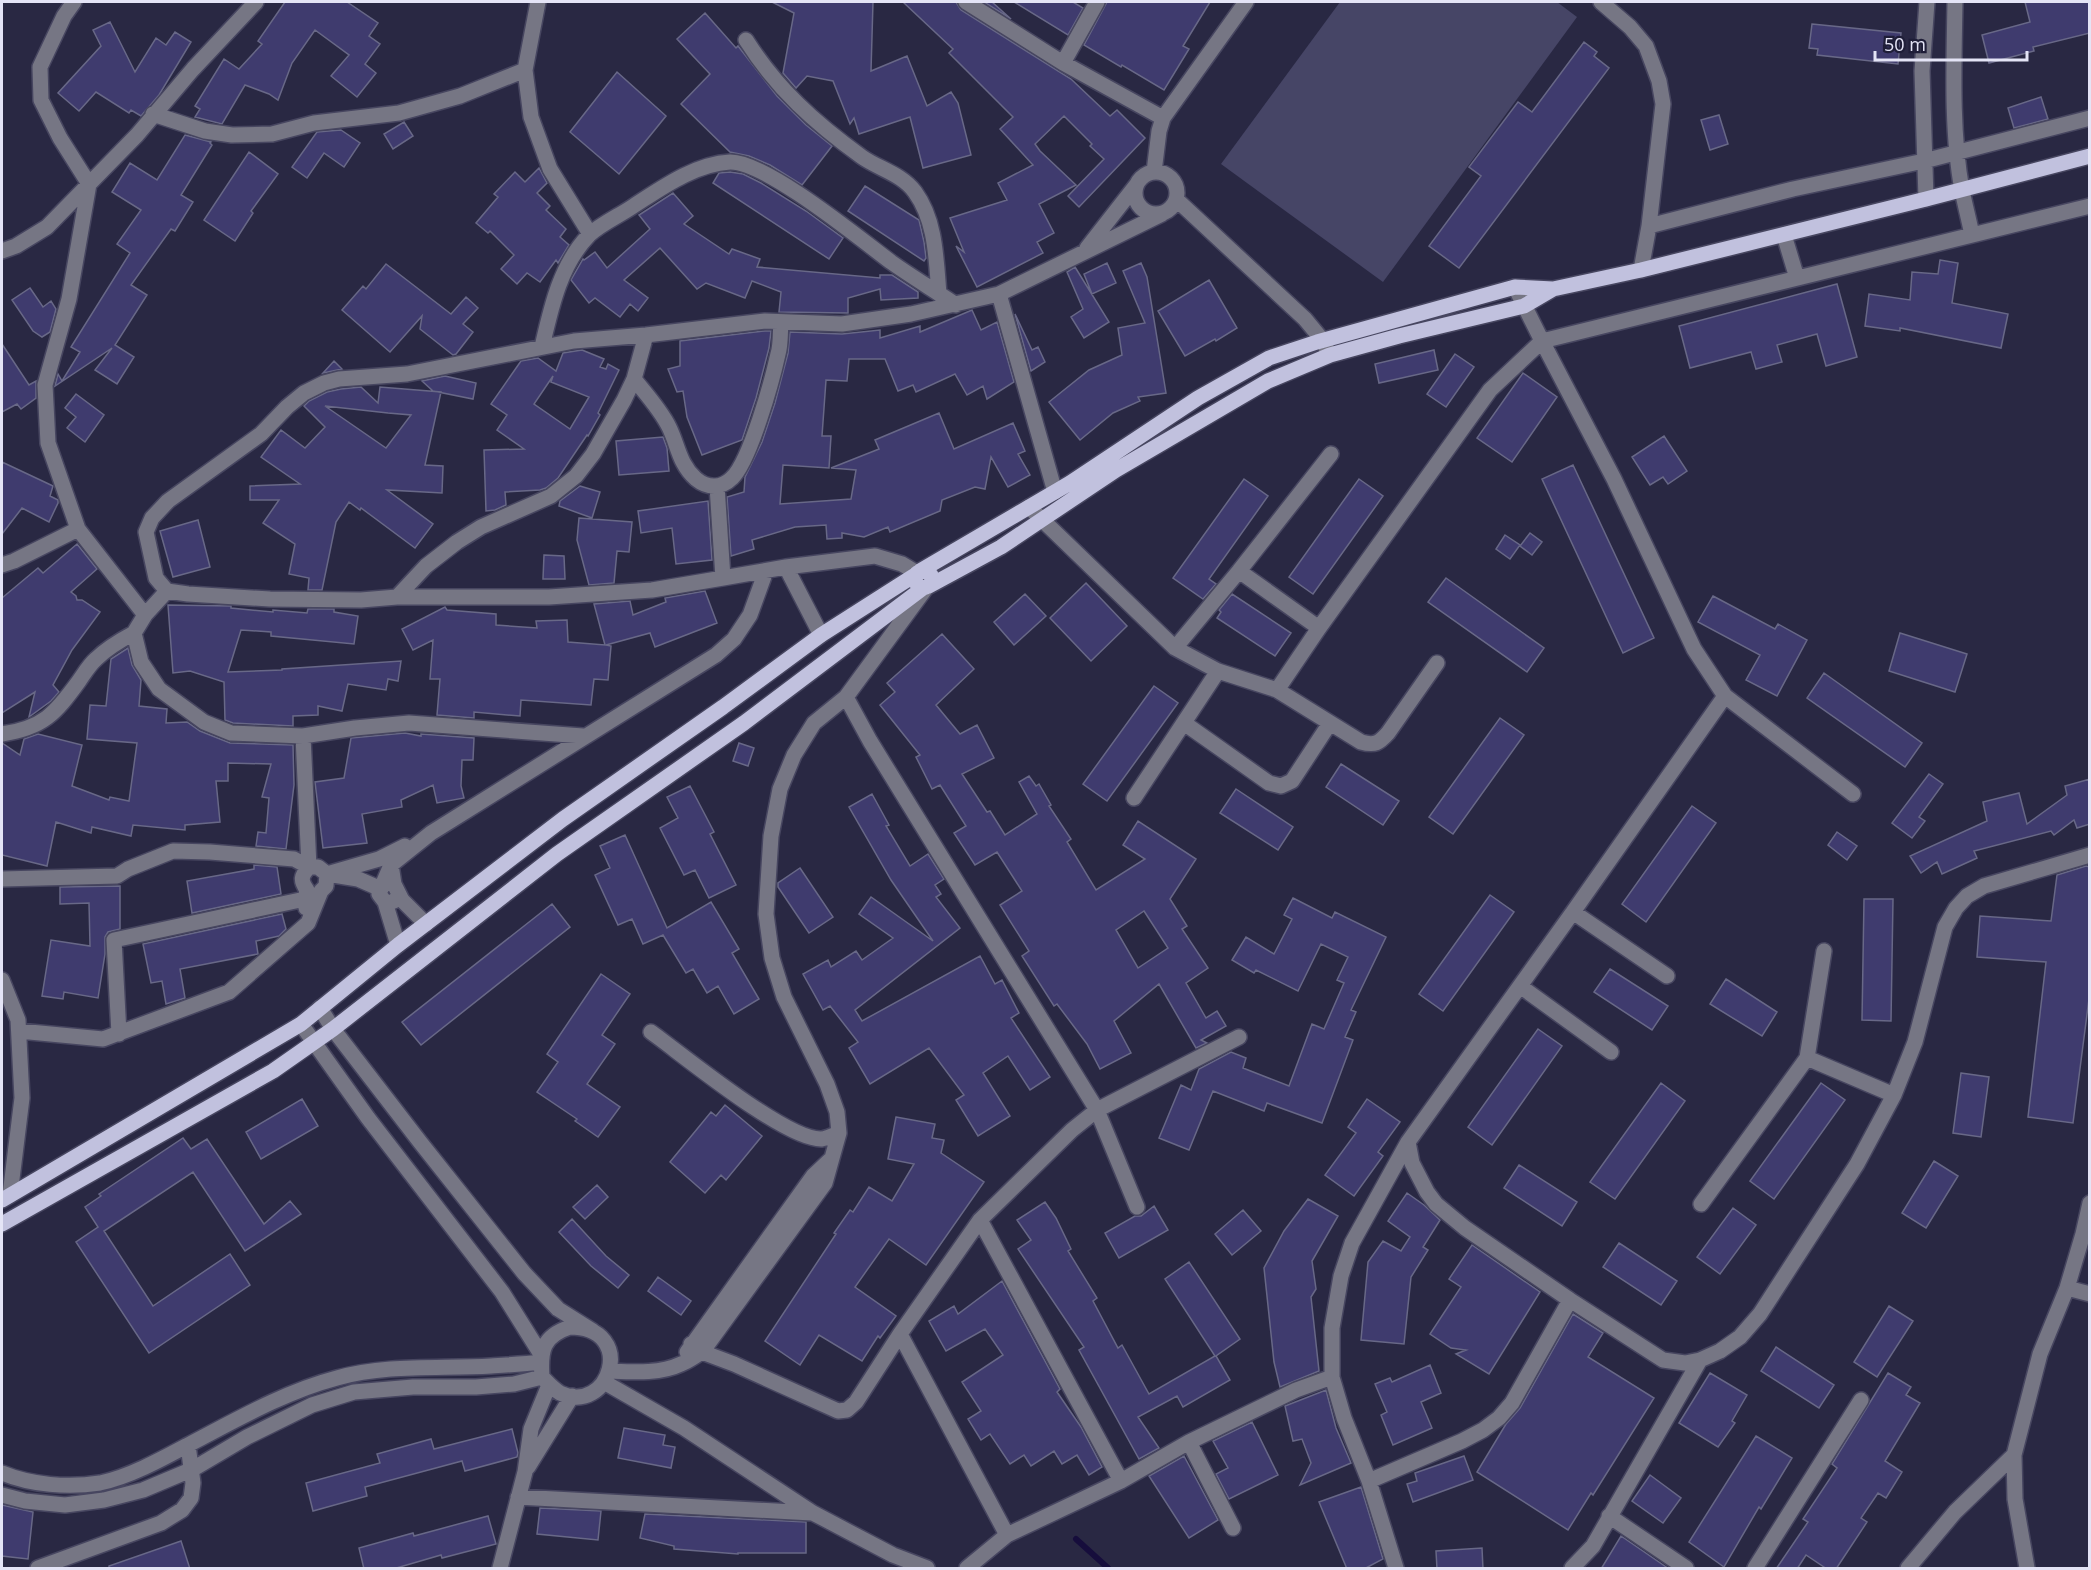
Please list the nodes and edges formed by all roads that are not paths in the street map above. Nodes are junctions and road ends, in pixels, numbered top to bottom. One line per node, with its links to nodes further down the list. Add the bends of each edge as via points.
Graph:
1 (74, 2): 20 (street, via 40,67 40,100)
2 (256, 2): 13 (street)
3 (538, 2): 12 (street)
4 (966, 2): 11 (street)
5 (1096, 2): 11 (street)
6 (1246, 2): 14 (street)
7 (1600, 2): 27 (street, via 1646,46 1659,81 1663,104)
8 (1927, 2): 18 (street, via 1922,71)
9 (1955, 2): 16 (street)
10 (746, 40): 37 (street, via 763,66 804,111 834,137 914,191 926,212 935,247)
11 (1064, 63): 14 (street)
12 (525, 70): 13 (street, via 460,96 399,113 314,123 272,134 204,132); 28 (street, via 531,117 550,169)
13 (153, 114): 20 (street)
14 (1163, 118): 19 (street)
15 (2090, 118): 16 (street)
16 (1957, 151): 18 (street); 22 (street)
17 (2090, 156): 22 (main road)
18 (1924, 161): 23 (street); 27 (street)
19 (1154, 172): 21 (street); 24 (street, via 1173,180)
20 (89, 184): 31 (street, via 47,227); 52 (street, via 69,299 45,385 48,443)
21 (1137, 184): 26 (street, via 1138,204 1148,213); 32 (street)
22 (1962, 189): 23 (main road); 30 (street)
23 (1926, 199): 29 (main road)
24 (1177, 200): 26 (street); 45 (street, via 1305,319)
25 (2090, 206): 30 (street)
26 (1162, 214): 32 (street)
27 (1649, 226): 33 (street)
28 (590, 234): 37 (street, via 694,171 731,162 775,179); 44 (street, via 574,253 559,283)
29 (1784, 235): 33 (main road); 34 (street)
30 (1972, 235): 34 (street)
31 (2, 251)
32 (1083, 252): 38 (street)
33 (1641, 270): 36 (main road)
34 (1797, 278): 43 (street)
35 (1515, 287): 36 (main road); 40 (street); 45 (main road)
36 (1553, 289): 40 (main road)
37 (939, 294): 39 (street)
38 (999, 294): 39 (street); 49 (street)
39 (956, 304): 41 (street, via 842,324)
40 (1524, 306): 43 (street); 45 (main road, via 1399,336)
41 (781, 322): 42 (street); 48 (street, via 779,352 761,417 740,467 732,479)
42 (646, 335): 44 (street, via 574,340); 46 (street)
43 (1542, 341): 62 (street, via 1490,390); 69 (street, via 1614,479 1694,649)
44 (542, 347): 59 (street, via 407,374 339,379 304,393 261,434 168,501 152,518 146,532 149,553 156,578)
45 (1327, 348): 49 (main road, via 1269,358 1208,392); 51 (main road, via 1208,414)
46 (634, 379): 48 (street, via 665,420 682,464 706,486); 60 (street, via 593,454 576,476 551,496 457,542 426,566)
47 (1331, 454): 56 (street)
48 (717, 486): 57 (street)
49 (1054, 492): 50 (main road)
50 (1029, 507): 51 (street); 58 (main road)
51 (1041, 520): 58 (main road, via 1001,546); 65 (street)
52 (78, 529): 53 (street); 61 (street)
53 (2, 565)
54 (786, 567): 55 (street); 58 (street, via 875,556 903,564); 64 (street)
55 (766, 571): 57 (street); 75 (street, via 750,615 734,639 716,655)
56 (1239, 571): 62 (street); 65 (street)
57 (723, 578): 60 (street, via 612,594)
58 (922, 580): 64 (main road); 70 (street); 94 (main road, via 744,723 558,854)
59 (168, 591): 60 (street, via 270,599); 61 (street)
60 (397, 597)
61 (145, 615): 63 (street)
62 (1319, 628): 68 (street)
63 (134, 633): 73 (street, via 94,659 68,697 46,720); 74 (street, via 141,662 159,689 204,722 231,733)
64 (820, 635): 86 (main road, via 563,819)
65 (1175, 648): 67 (street)
66 (1437, 663): 72 (street, via 1379,743 1361,742)
67 (1218, 671): 68 (street); 71 (street)
68 (1277, 690): 72 (street)
69 (1725, 696): 76 (street); 85 (street)
70 (846, 697): 103 (street); 104 (street, via 814,723 794,755 780,789 771,836 766,914 772,958 784,998 827,1084 837,1112)
71 (1184, 723): 72 (street, via 1269,783 1281,786 1292,781); 77 (street)
72 (1330, 723)
73 (2, 734)
74 (303, 736): 75 (street, via 409,723); 80 (street)
75 (583, 736): 78 (street)
76 (1853, 794)
77 (1134, 798)
78 (431, 833): 81 (street, via 379,859); 83 (street, via 392,865)
79 (2090, 855): 102 (street, via 1984,886 1956,908 1945,927 1915,1042)
80 (309, 867): 81 (street, via 318,867); 82 (street, via 294,859 173,851 117,876); 84 (street, via 302,874 302,882)
81 (327, 874): 83 (street, via 358,879); 84 (street, via 326,886)
82 (2, 879)
83 (388, 891): 86 (street); 87 (street)
84 (311, 893): 97 (street, via 308,923 229,992); 97 (street, via 114,940)
85 (1573, 912): 89 (street); 91 (street)
86 (426, 924): 87 (main road)
87 (398, 945): 92 (main road)
88 (1824, 951): 101 (street)
89 (1667, 976)
90 (2, 980): 95 (street)
91 (1520, 986): 100 (street); 105 (street)
92 (321, 1008): 93 (main road); 94 (street)
93 (301, 1024): 99 (street); 106 (main road)
94 (333, 1029): 99 (main road); 115 (street, via 524,1273 558,1309)
95 (19, 1031): 97 (street, via 103,1040); 106 (street, via 22,1098)
96 (651, 1032): 104 (street, via 769,1118 821,1139)
97 (119, 1034)
98 (1239, 1036): 103 (street)
99 (313, 1042): 111 (main road, via 273,1071); 119 (street, via 502,1292)
100 (1611, 1052)
101 (1807, 1058): 102 (street); 108 (street)
102 (1894, 1095): 118 (street, via 1857,1164 1760,1314 1740,1337)
103 (1097, 1110): 109 (street); 110 (street)
104 (839, 1133): 117 (street, via 825,1183)
105 (1408, 1142): 114 (street, via 1412,1163 1436,1204); 121 (street, via 1352,1243 1341,1276 1332,1328)
106 (6, 1197)
107 (2090, 1203): 112 (street)
108 (1701, 1204)
109 (1137, 1207)
110 (980, 1220): 116 (street); 130 (street)
111 (2, 1224)
112 (2067, 1288): 113 (street); 126 (street, via 2040,1354)
113 (2090, 1294)
114 (1570, 1300): 118 (street, via 1664,1360); 131 (street, via 1499,1418 1462,1441)
115 (593, 1331): 119 (street, via 582,1327 558,1331 549,1339); 120 (street, via 609,1349)
116 (900, 1334): 117 (street, via 855,1402 847,1410 838,1411); 137 (street)
117 (697, 1348): 120 (street, via 680,1365)
118 (1700, 1360): 135 (street)
119 (543, 1370): 122 (street, via 559,1392); 125 (street, via 492,1366 377,1370 340,1377 264,1406); 127 (street, via 514,1384 354,1392 312,1405); 128 (street)
120 (607, 1377): 122 (street, via 595,1391); 134 (street)
121 (1332, 1377): 124 (street, via 1296,1390); 131 (street)
122 (572, 1396): 128 (street)
123 (1861, 1400): 145 (street)
124 (1190, 1442): 130 (street); 136 (street)
125 (188, 1445): 127 (street); 129 (street, via 101,1483 59,1485 18,1480)
126 (2014, 1455): 146 (street, via 1955,1512); 147 (street, via 2015,1499)
127 (193, 1469): 132 (street, via 143,1490 94,1502 65,1505); 138 (street, via 191,1498 182,1510 162,1523)
128 (525, 1472): 133 (street)
129 (2, 1473)
130 (1121, 1481): 137 (street)
131 (1369, 1481): 142 (street)
132 (2, 1495)
133 (518, 1497): 134 (street); 139 (street)
134 (813, 1513): 140 (street)
135 (1609, 1516): 143 (street, via 1593,1546); 144 (street)
136 (1233, 1528)
137 (1007, 1535): 141 (street)
138 (38, 1569)
139 (500, 1569)
140 (927, 1569)
141 (967, 1569)
142 (1396, 1569)
143 (1572, 1569)
144 (1686, 1569)
145 (1755, 1569)
146 (1908, 1569)
147 (2027, 1569)

